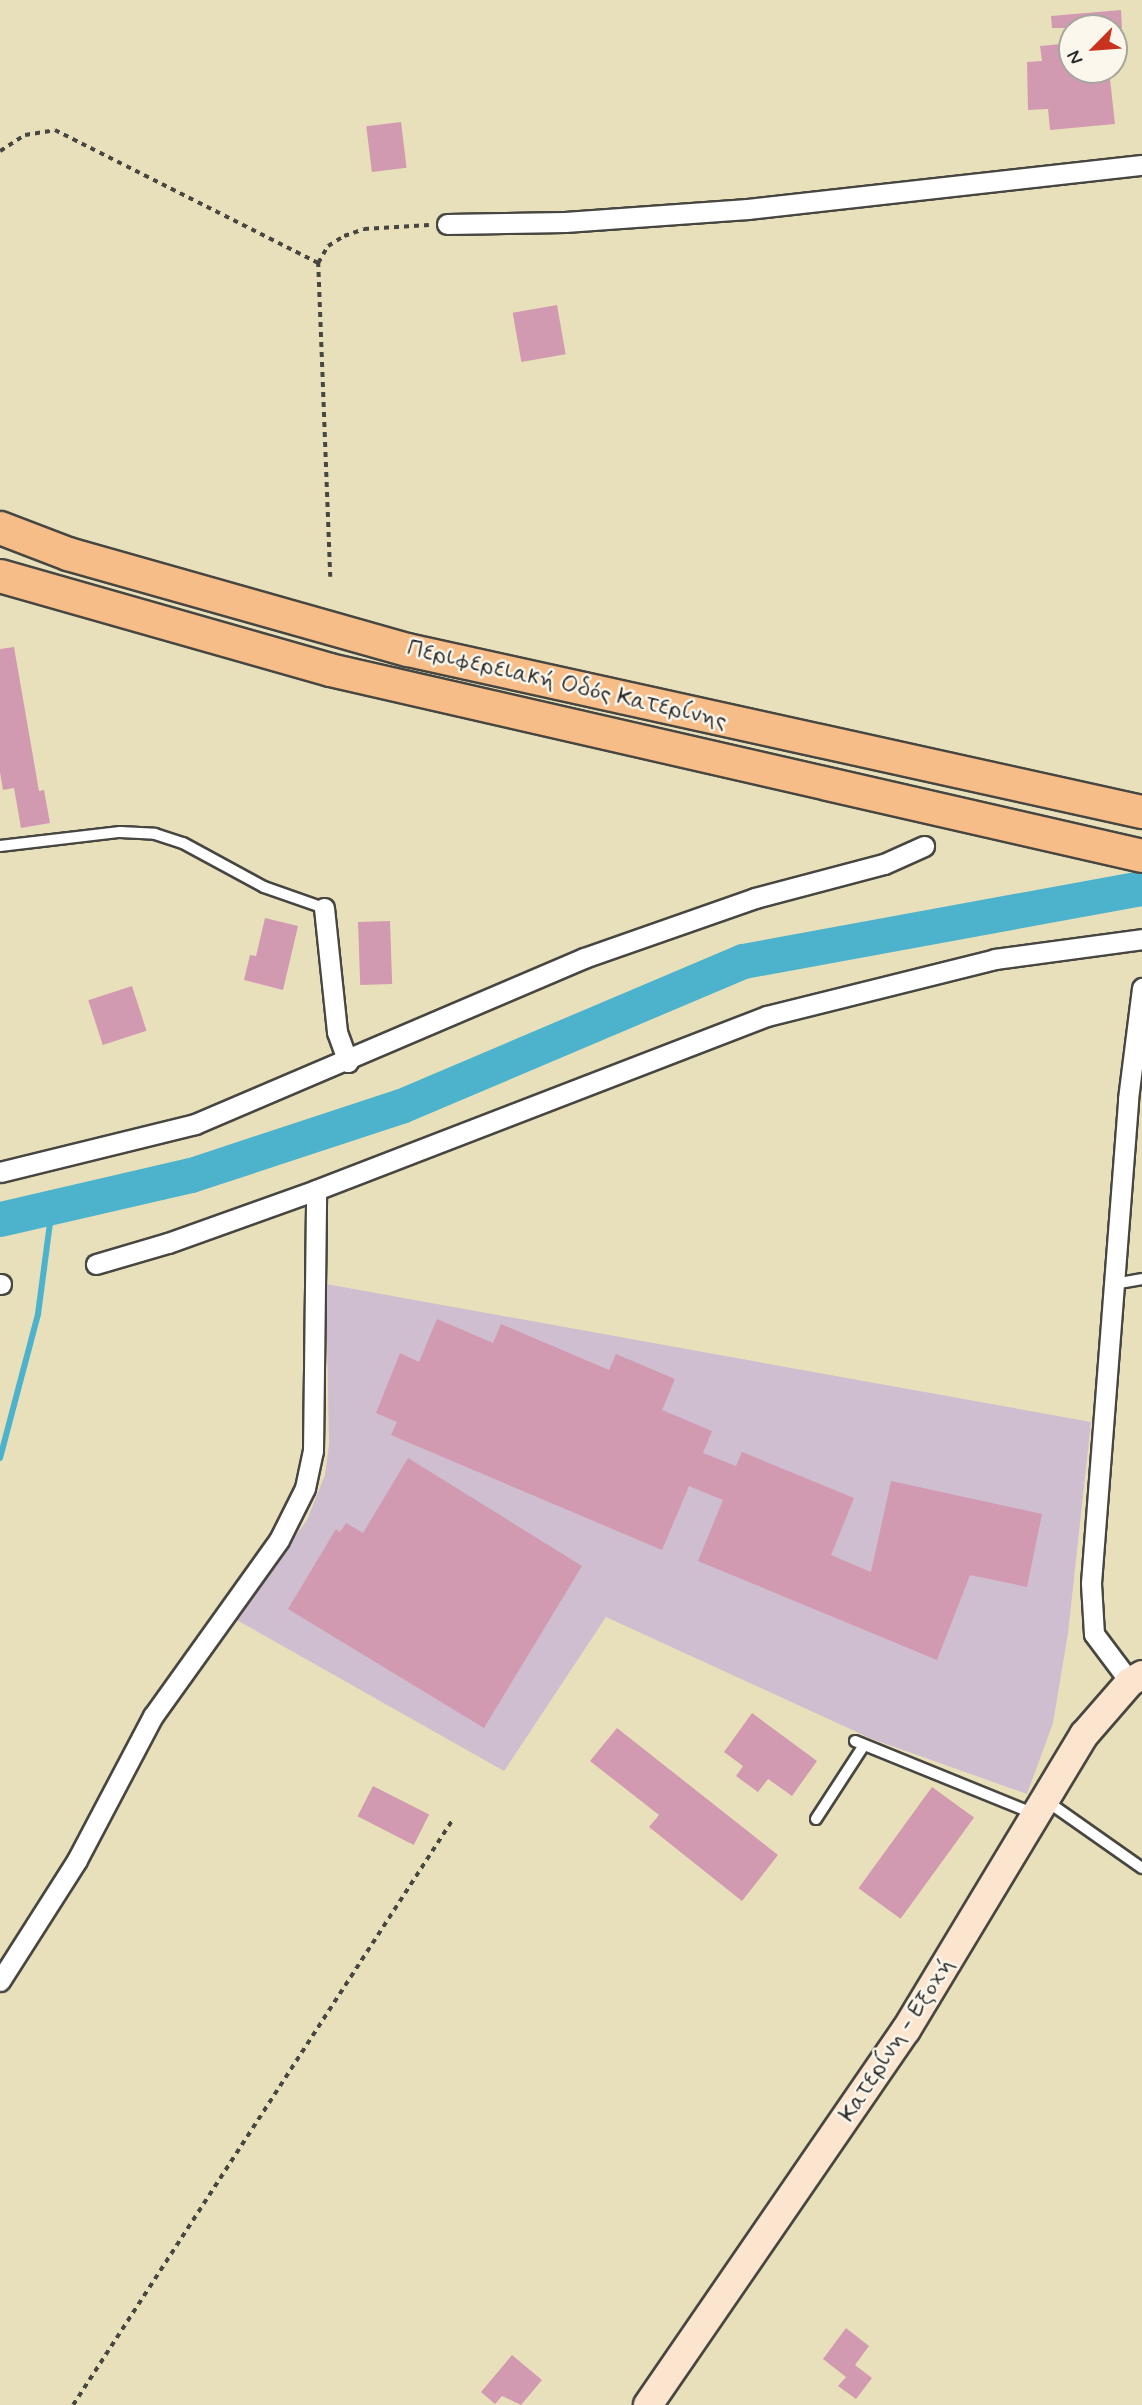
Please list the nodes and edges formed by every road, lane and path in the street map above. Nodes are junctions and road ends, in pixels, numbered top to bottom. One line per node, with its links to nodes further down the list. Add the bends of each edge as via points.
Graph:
1 (0, 151): 4 (path, via 25,135 55,130)
2 (1142, 165): 3 (street, via 748,209 565,222)
3 (447, 223): 4 (path, via 364,229 328,246)
4 (318, 263): 7 (path)
5 (0, 528): 8 (main road, Περιφερειακή Οδός Κατερίνης, via 68,554 408,650)
6 (0, 576): 11 (main road, Περιφερειακή Οδός Κατερίνης, via 330,670)
7 (330, 577)
8 (1142, 812)
9 (0, 846): 12 (lane, via 120,832 155,834 264,887)
10 (923, 846): 15 (street, via 884,863 755,898 584,957)
11 (1142, 856)
12 (324, 908): 15 (street, via 337,1032)
13 (1142, 939): 17 (street, via 995,959 767,1016)
14 (1142, 988): 20 (street)
15 (348, 1062): 16 (street, via 195,1124)
16 (0, 1172)
17 (316, 1190): 18 (street); 26 (street, via 313,1451 305,1489 279,1540 153,1716 77,1860)
18 (96, 1264)
19 (1142, 1279): 20 (lane)
20 (1113, 1284): 21 (street, via 1091,1583 1094,1634)
21 (1136, 1679): 22 (main road, Κατερίνη - Εξοχή, via 1084,1735)
22 (1040, 1807): 24 (lane, via 859,1743); 25 (lane); 28 (main road, Κατερίνη - Εξοχή, via 906,2030)
23 (453, 1819): 27 (path)
24 (816, 1819)
25 (1142, 1868)
26 (0, 1981)
27 (73, 2405)
28 (649, 2405)

